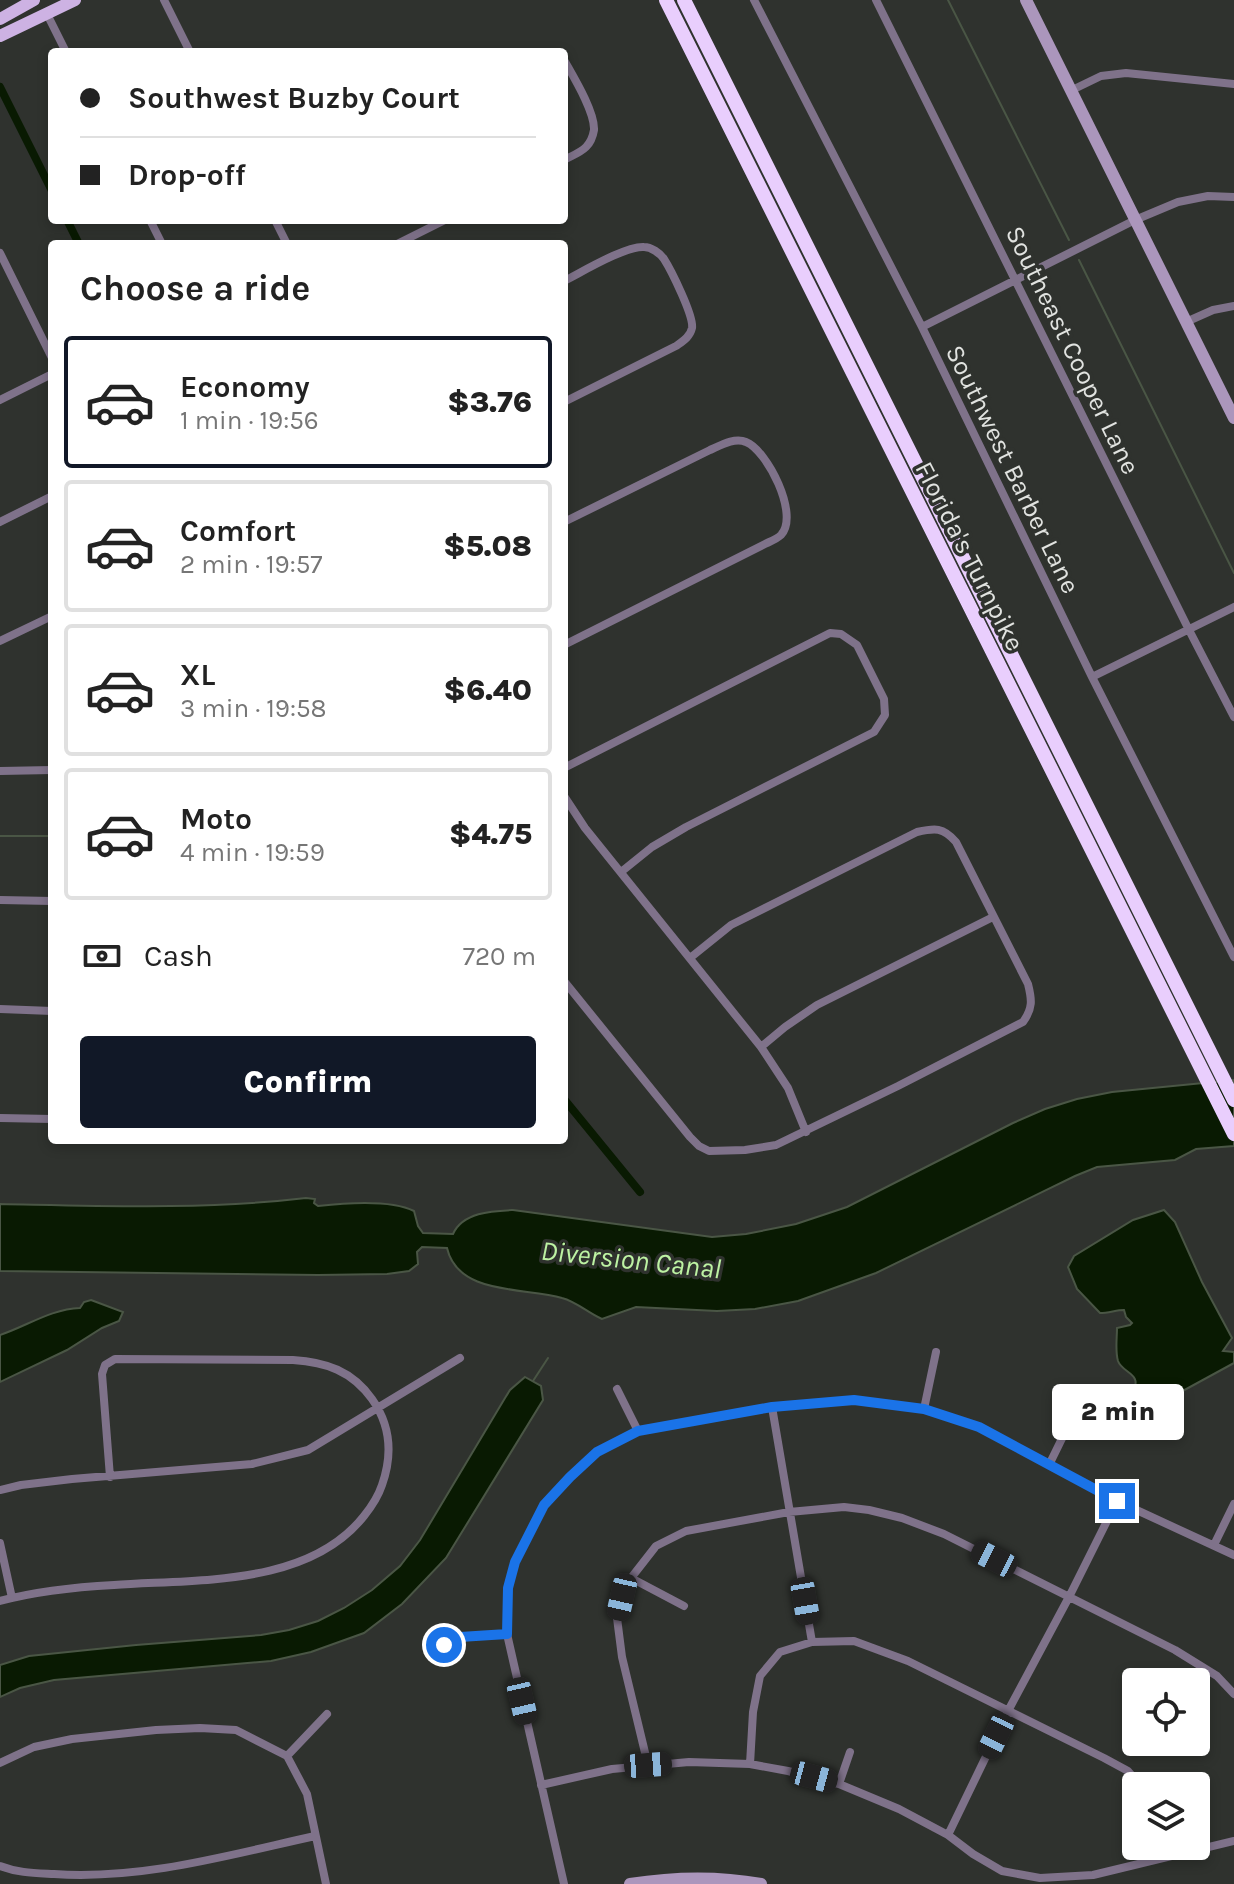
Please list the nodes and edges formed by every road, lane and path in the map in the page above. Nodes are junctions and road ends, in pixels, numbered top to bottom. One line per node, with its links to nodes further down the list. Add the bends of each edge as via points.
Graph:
1 (34, 0): 10 (main road)
2 (75, 0): 9 (main road)
3 (164, 0): 13 (street)
4 (666, 0): 63 (highway, Florida's Turnpike)
5 (684, 0): 59 (highway, Florida's Turnpike)
6 (754, 0): 29 (street, Southwest Barber Lane)
7 (876, 0): 26 (street, Southeast Cooper Lane)
8 (1026, 0): 16 (street)
9 (47, 14): 11 (main road); 12 (street)
10 (0, 19)
11 (0, 36)
12 (64, 48)
13 (188, 48)
14 (568, 68): 17 (street, via 594,130 584,150)
15 (1234, 84): 16 (street, via 1126,73 1101,76)
16 (1070, 91): 19 (street)
17 (568, 158)
18 (1234, 197): 19 (street, via 1178,202)
19 (1135, 220): 26 (street); 28 (street)
20 (437, 224): 21 (street)
21 (405, 240)
22 (0, 253): 23 (street)
23 (9, 273): 24 (street); 30 (street)
24 (0, 277)
25 (568, 279): 33 (street, via 645,246 664,258 692,321 686,339 676,346)
26 (1016, 280): 29 (street); 40 (street, Southeast Cooper Lane)
27 (1234, 306): 28 (street)
28 (1186, 322): 34 (street)
29 (922, 327): 43 (street, Southwest Barber Lane)
30 (48, 350)
31 (48, 376): 32 (street)
32 (0, 400)
33 (568, 400)
34 (1234, 418)
35 (48, 498): 37 (street)
36 (568, 520): 42 (street, via 731,441 745,441 759,450 781,488 788,520 782,534 765,544)
37 (0, 522)
38 (1234, 607): 40 (street)
39 (48, 618): 41 (street)
40 (1189, 630): 43 (street); 44 (street, Southeast Cooper Lane)
41 (0, 641)
42 (568, 643)
43 (1092, 677): 53 (street, Southwest Barber Lane)
44 (1234, 717)
45 (568, 766): 49 (street, via 830,633 857,645 884,699 885,715 874,732 686,827)
46 (48, 770): 47 (street)
47 (0, 771)
48 (568, 802): 49 (street)
49 (621, 872): 54 (street)
50 (0, 900): 51 (street)
51 (48, 901)
52 (993, 917): 54 (street, via 956,842 933,828 731,925); 58 (street, via 817,1005); 62 (street, via 1032,998 1023,1022)
53 (1234, 957)
54 (690, 958): 58 (street)
55 (568, 986): 62 (street, via 699,1146 709,1151 745,1150)
56 (0, 1009): 57 (street)
57 (48, 1011)
58 (761, 1047): 62 (street, via 788,1088)
59 (1234, 1100)
60 (0, 1118): 61 (street)
61 (48, 1119)
62 (806, 1132)
63 (1234, 1134)
64 (936, 1352): 69 (street)
65 (460, 1358): 67 (street)
66 (617, 1389): 71 (street)
67 (377, 1407): 73 (street, via 308,1450 252,1464); 73 (street, via 347,1374 311,1361 115,1359 103,1370); 83 (street, via 387,1431 389,1458 378,1497 351,1532 318,1554 257,1574)
68 (772, 1407): 69 (street, via 854,1400); 71 (street); 77 (street)
69 (924, 1409): 72 (street, via 979,1427)
70 (1073, 1416): 72 (street)
71 (638, 1431): 86 (street, via 597,1452 544,1505 515,1562 508,1588)
72 (1049, 1465): 75 (street)
73 (110, 1477): 74 (street)
74 (0, 1490)
75 (1117, 1501): 79 (street); 82 (street)
76 (1234, 1504): 79 (street)
77 (789, 1512): 81 (street, via 686,1531 656,1546); 82 (street, via 844,1507 902,1518); 87 (street)
78 (0, 1543): 83 (street)
79 (1214, 1545): 80 (street)
80 (1234, 1555)
81 (631, 1578): 85 (street); 96 (street, via 617,1618)
82 (1069, 1597): 89 (street, via 1175,1650 1217,1676); 90 (street)
83 (12, 1598): 84 (street)
84 (0, 1601)
85 (684, 1606)
86 (507, 1634): 88 (street, via 460,1637); 99 (street)
87 (812, 1642): 90 (street, via 854,1641 872,1647); 95 (street, via 780,1652 760,1676)
88 (444, 1645)
89 (1234, 1694)
90 (1008, 1711): 97 (street); 100 (street)
91 (327, 1714): 93 (street)
92 (850, 1752): 98 (street)
93 (287, 1756): 94 (street, via 236,1730 200,1728 72,1739 34,1747); 101 (street, via 307,1794)
94 (0, 1763)
95 (750, 1764): 96 (street); 98 (street)
96 (648, 1765): 99 (street)
97 (1129, 1772)
98 (839, 1784): 100 (street)
99 (541, 1785): 109 (street)
100 (948, 1835): 104 (street, via 1002,1871 1040,1878 1093,1875)
101 (315, 1836): 106 (street, via 162,1869); 108 (street)
102 (1234, 1841): 103 (street)
103 (1210, 1847)
104 (1154, 1860)
105 (0, 1866): 106 (street)
106 (70, 1880)
107 (667, 1881): 110 (street); 111 (street, via 734,1879)
108 (326, 1884)
109 (564, 1884)
110 (630, 1884)
111 (761, 1884)

